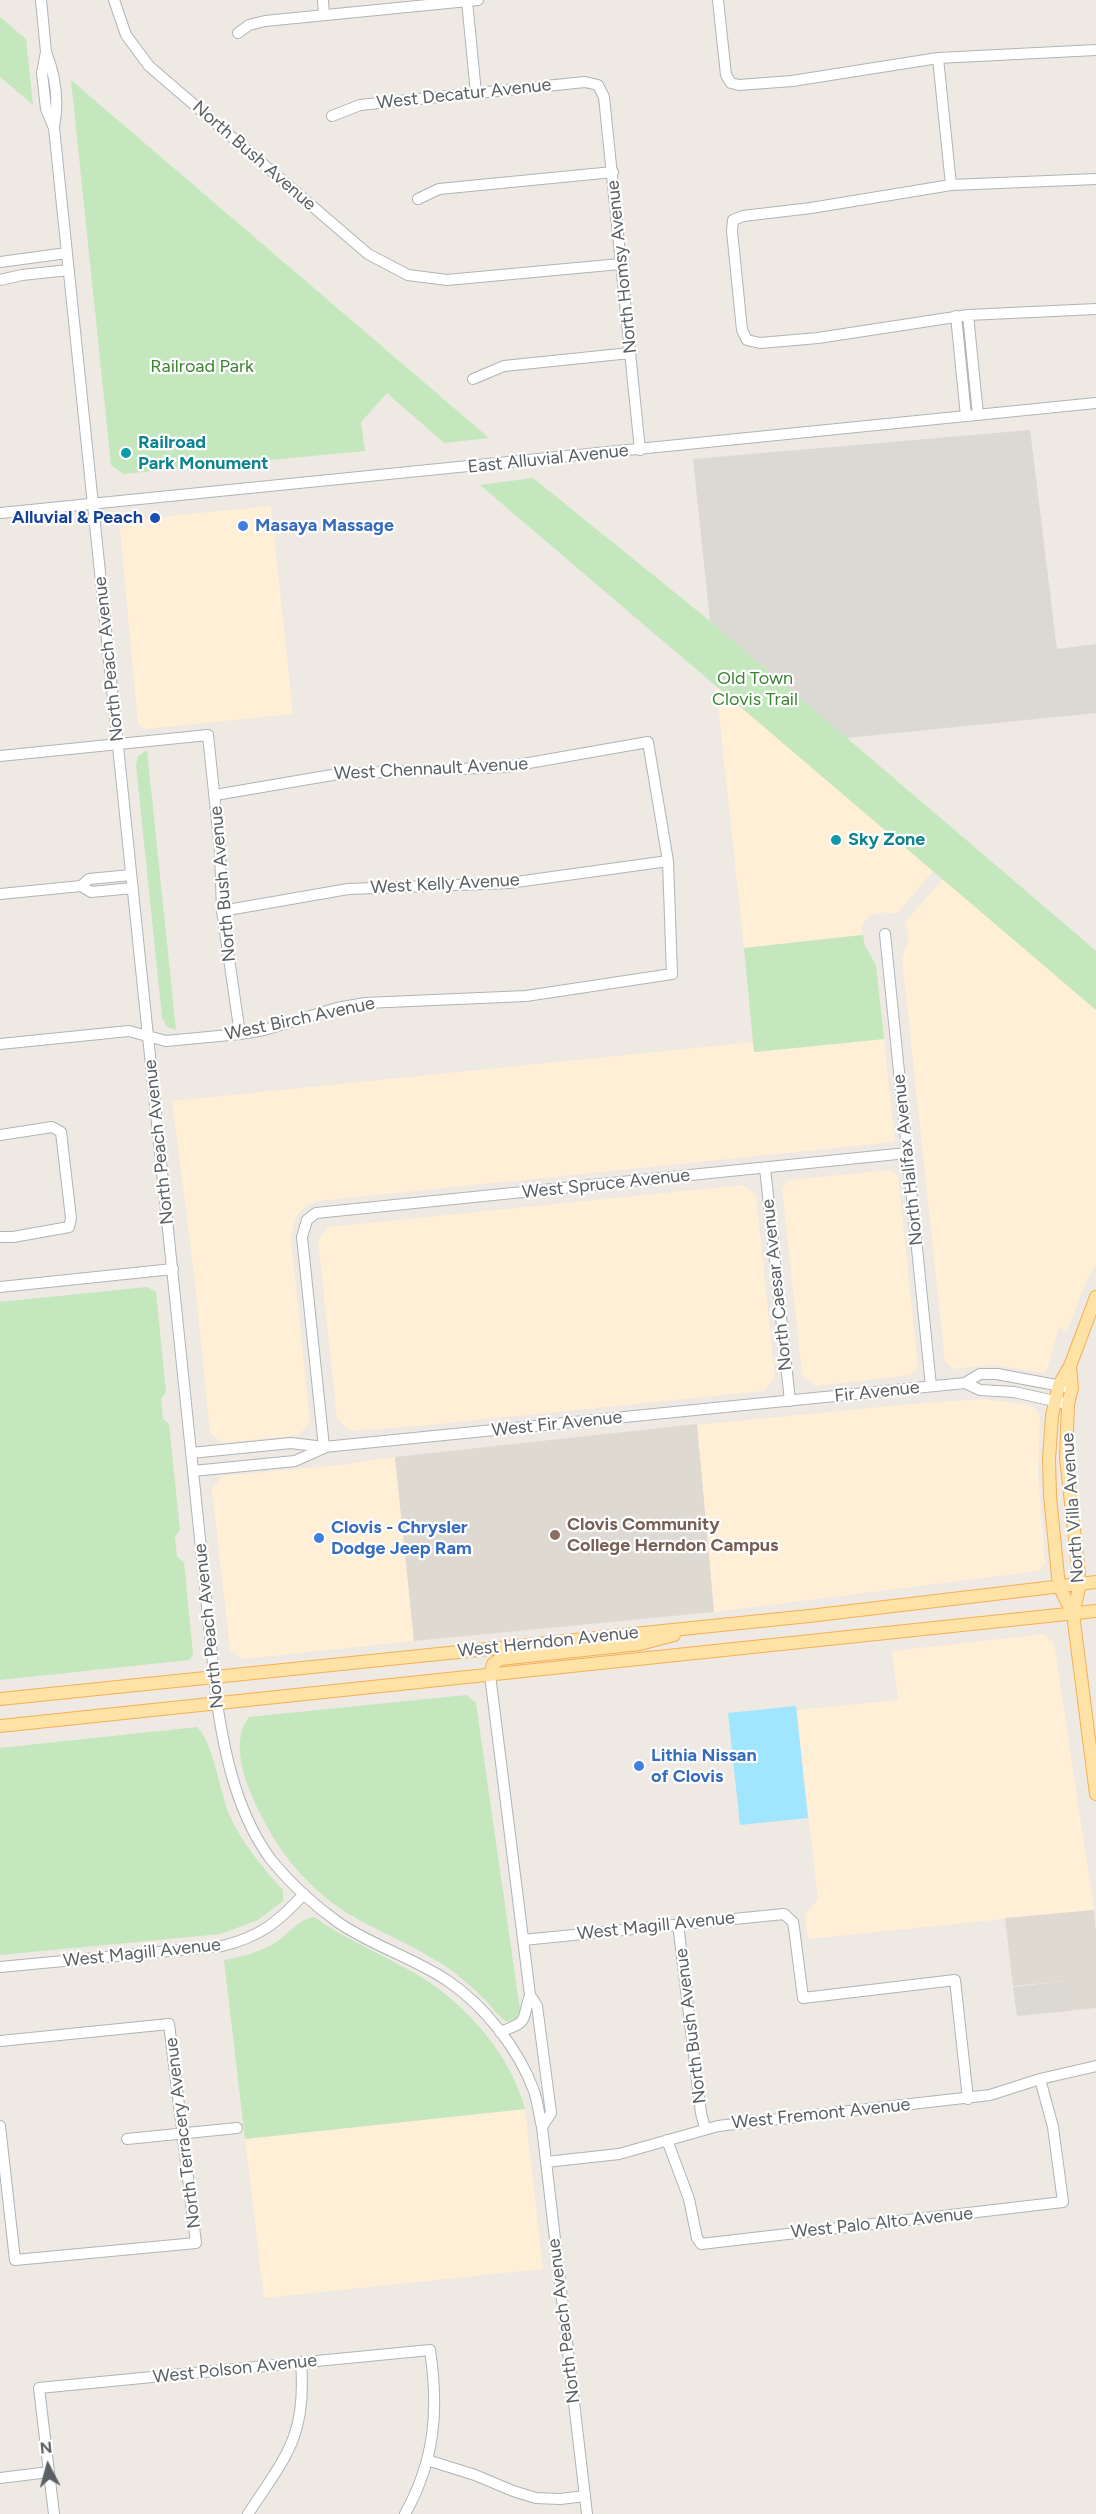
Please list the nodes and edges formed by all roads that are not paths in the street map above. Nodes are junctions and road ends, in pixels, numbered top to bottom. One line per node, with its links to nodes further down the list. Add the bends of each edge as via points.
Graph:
1 (41, 0): 17 (street, North Peach Avenue, via 46,52 54,71 57,95 54,128)
2 (114, 0): 19 (street, North Bush Avenue, via 126,35 149,66 384,265 426,279 468,279)
3 (323, 0): 6 (street)
4 (718, 0): 9 (street, via 726,75 730,83 739,86)
5 (472, 1): 6 (street); 11 (street)
6 (324, 15): 7 (street, via 264,21)
7 (238, 33)
8 (1096, 50): 9 (street)
9 (938, 58): 15 (street)
10 (598, 85): 11 (street, West Decatur Avenue, via 585,82); 13 (street, North Homsy Avenue, via 604,97)
11 (476, 93): 12 (street, West Decatur Avenue, via 360,105)
12 (332, 116)
13 (613, 172): 16 (street, via 439,189); 19 (street, North Homsy Avenue)
14 (1096, 179): 15 (street)
15 (951, 185): 24 (street, via 743,216 733,220 732,231 742,330 747,340 760,343 818,338)
16 (418, 199)
17 (67, 253): 18 (street); 20 (street, North Peach Avenue)
18 (0, 262)
19 (620, 264): 25 (street, North Homsy Avenue)
20 (69, 270): 21 (street); 31 (street, North Peach Avenue)
21 (0, 280)
22 (1096, 309): 23 (street)
23 (968, 315): 24 (street); 28 (street)
24 (956, 316): 29 (street)
25 (630, 353): 26 (street, via 504,366); 30 (street, North Homsy Avenue)
26 (473, 379)
27 (1096, 403): 28 (street, East Alluvial Avenue)
28 (978, 415): 29 (street, East Alluvial Avenue)
29 (966, 416): 30 (street, East Alluvial Avenue)
30 (640, 450): 31 (street, East Alluvial Avenue)
31 (92, 504): 32 (street, East Alluvial Avenue); 33 (street, North Peach Avenue)
32 (0, 513)
33 (118, 744): 34 (street); 35 (street, North Bush Avenue, via 208,735); 37 (street, North Peach Avenue)
34 (0, 756)
35 (214, 795): 36 (street, West Chennault Avenue, via 338,774 506,768 648,742); 41 (street, North Bush Avenue)
36 (668, 861): 41 (street, West Kelly Avenue, via 509,883 348,889); 43 (street, West Birch Avenue, via 672,974 526,996 365,1003)
37 (131, 875): 38 (street, via 89,879); 39 (street, North Peach Avenue)
38 (81, 886): 39 (street, via 91,892); 40 (street)
39 (133, 888): 44 (street, North Peach Avenue)
40 (0, 894)
41 (222, 911): 43 (street, North Bush Avenue)
42 (885, 934): 47 (street, North Halifax Avenue)
43 (240, 1034): 44 (street, West Birch Avenue, via 166,1041)
44 (148, 1036): 45 (street, West Birch Avenue, via 129,1031); 50 (street, North Peach Avenue)
45 (0, 1044)
46 (0, 1135): 49 (street, via 52,1126 61,1132 71,1218 69,1227)
47 (907, 1153): 48 (street, West Spruce Avenue); 56 (street, North Halifax Avenue)
48 (765, 1168): 58 (street, North Caesar Avenue); 61 (street, West Spruce Avenue, via 320,1211 307,1220 302,1237)
49 (0, 1237)
50 (173, 1269): 51 (street); 62 (street, North Peach Avenue)
51 (0, 1287)
52 (1096, 1297): 53 (main road, North Villa Avenue)
53 (1070, 1366): 55 (main road, North Villa Avenue); 57 (main road, North Villa Avenue)
54 (965, 1383): 55 (street, Fir Avenue, via 980,1374 997,1374); 56 (street, Fir Avenue); 59 (street, Fir Avenue, via 980,1390 1014,1392)
55 (1059, 1385): 57 (street, Fir Avenue); 59 (main road, North Villa Avenue)
56 (931, 1386): 58 (street, Fir Avenue)
57 (1072, 1388): 60 (main road, North Villa Avenue)
58 (790, 1401): 61 (street, West Fir Avenue)
59 (1054, 1402): 60 (street, Fir Avenue); 66 (main road, North Villa Avenue, via 1049,1459)
60 (1068, 1404): 65 (main road, North Villa Avenue, via 1066,1458)
61 (324, 1447): 62 (street, West Fir Avenue, via 291,1443); 63 (street, West Fir Avenue, via 295,1461)
62 (191, 1453): 63 (street, North Peach Avenue)
63 (193, 1471): 71 (street, North Peach Avenue)
64 (1096, 1582): 65 (main road, West Herndon Avenue)
65 (1080, 1584): 66 (main road, West Herndon Avenue); 68 (main road, North Villa Avenue)
66 (1059, 1586): 68 (main road, North Villa Avenue); 69 (main road, West Herndon Avenue)
67 (1096, 1611): 68 (main road, West Herndon Avenue)
68 (1073, 1614): 70 (main road, West Herndon Avenue); 75 (main road, North Villa Avenue)
69 (713, 1625): 70 (main road, via 640,1644 500,1659 493,1664); 71 (main road, West Herndon Avenue)
70 (490, 1675): 73 (main road, West Herndon Avenue); 78 (street, North Peach Avenue)
71 (214, 1677): 72 (main road, West Herndon Avenue); 73 (street, North Peach Avenue)
72 (0, 1699)
73 (217, 1703): 74 (main road, West Herndon Avenue); 76 (street, North Peach Avenue, via 228,1763 249,1820 273,1861)
74 (0, 1726)
75 (1096, 1794)
76 (304, 1894): 79 (street, West Magill Avenue, via 268,1928 222,1946); 81 (street, North Peach Avenue, via 340,1923 448,1982)
77 (678, 1924): 78 (street, West Magill Avenue); 85 (street, West Magill Avenue, via 779,1913 789,1916 803,1998 955,1980); 89 (street, North Bush Avenue)
78 (523, 1940): 80 (street, North Peach Avenue)
79 (0, 1967)
80 (530, 1995): 81 (street, North Peach Avenue, via 521,2024); 87 (street, North Peach Avenue, via 537,2006 551,2114)
81 (500, 2032): 87 (street, North Peach Avenue, via 530,2082)
82 (0, 2041): 90 (street, North Terracery Avenue, via 169,2024)
83 (1096, 2066): 84 (street, West Fremont Avenue)
84 (1040, 2079): 85 (street, West Fremont Avenue); 92 (street, West Palo Alto Avenue, via 1053,2127 1063,2202 701,2244)
85 (968, 2099): 89 (street, West Fremont Avenue)
86 (0, 2126): 90 (street, North Terracery Avenue, via 15,2260 196,2243)
87 (542, 2127): 93 (street, North Peach Avenue)
88 (237, 2128): 90 (street)
89 (705, 2128): 92 (street, West Fremont Avenue)
90 (183, 2134): 91 (street)
91 (127, 2139)
92 (667, 2140): 93 (street, West Fremont Avenue, via 619,2154)
93 (546, 2163): 98 (street, North Peach Avenue)
94 (301, 2362): 95 (street, West Polson Avenue, via 430,2350 435,2412); 96 (street, West Polson Avenue, via 39,2388); 100 (street, via 299,2427 284,2460)
95 (427, 2460): 98 (street, via 536,2498); 101 (street)
96 (49, 2472): 97 (street); 99 (street)
97 (0, 2478)
98 (585, 2496): 102 (street, North Peach Avenue)
99 (54, 2514)
100 (248, 2514)
101 (405, 2514)
102 (587, 2514)

